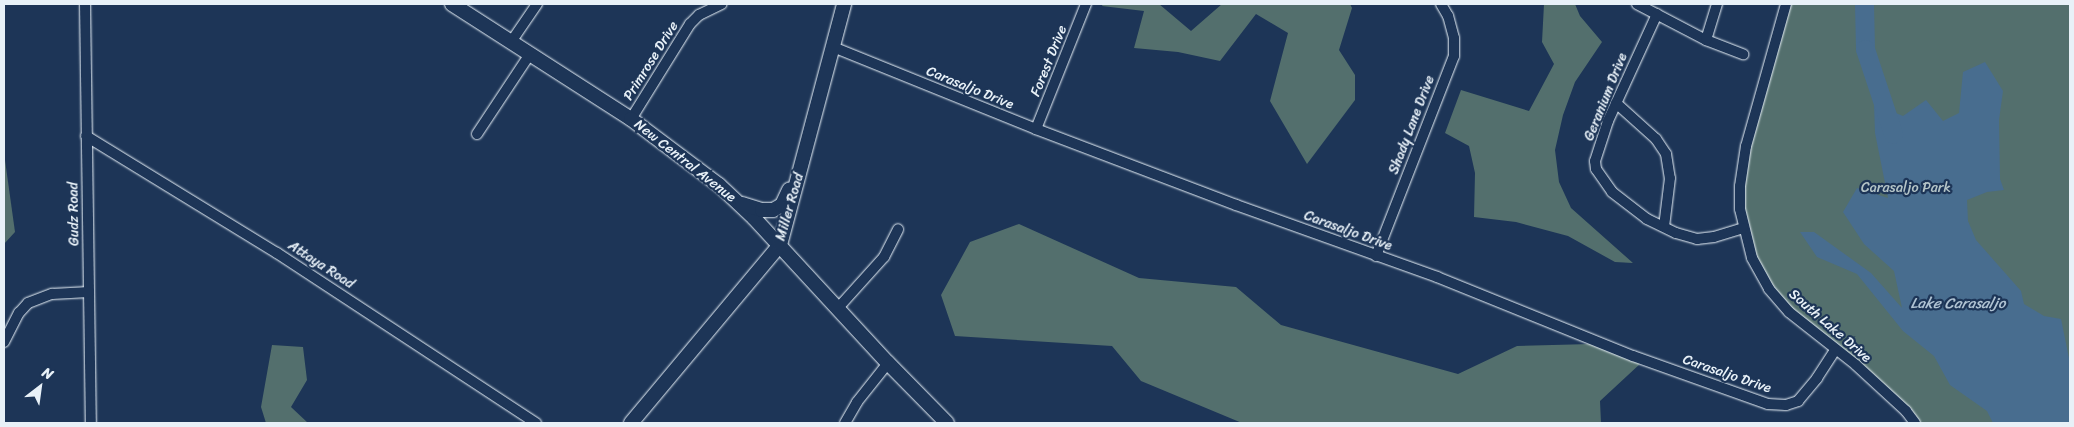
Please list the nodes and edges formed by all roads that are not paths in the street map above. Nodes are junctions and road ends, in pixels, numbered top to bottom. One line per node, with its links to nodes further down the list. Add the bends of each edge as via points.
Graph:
1 (85, 4): 21 (street, Gudz Road)
2 (452, 4): 13 (street, New Central Avenue)
3 (537, 4): 13 (street)
4 (722, 4): 18 (street, Primrose Drive, via 698,15 690,24)
5 (844, 4): 14 (street, Miller Road)
6 (1086, 4): 19 (street, Forest Drive)
7 (1441, 4): 28 (street, Shady Lane Drive, via 1454,38 1454,56)
8 (1637, 4): 11 (street)
9 (1717, 4): 12 (street)
10 (1786, 4): 25 (street, South Lake Drive, via 1746,146 1740,186)
11 (1657, 14): 12 (street); 17 (street, Geranium Drive)
12 (1706, 40): 16 (street)
13 (511, 42): 15 (street, New Central Avenue)
14 (833, 47): 19 (street, Carasaljo Drive); 22 (street, Miller Road)
15 (530, 54): 18 (street, New Central Avenue); 20 (street)
16 (1743, 54)
17 (1616, 103): 24 (street, via 1656,139 1666,154 1670,178); 24 (street, Geranium Drive, via 1595,161 1596,169 1612,192)
18 (631, 119): 23 (street, New Central Avenue)
19 (1036, 129): 28 (street, Carasaljo Drive)
20 (477, 134)
21 (86, 136): 29 (street, Gudz Road); 35 (street, Attaya Road, via 277,253)
22 (802, 163): 23 (street, via 782,205 773,210 762,210); 27 (street, Miller Road)
23 (739, 203): 27 (street, New Central Avenue)
24 (1664, 227): 25 (street, Geranium Drive, via 1697,239)
25 (1743, 228): 32 (street, South Lake Drive, via 1752,258 1769,289 1789,312)
26 (898, 229): 30 (street, via 884,257)
27 (780, 245): 30 (street, New Central Avenue); 36 (street, Miller Road)
28 (1376, 256): 32 (street, Carasaljo Drive, via 1437,277 1633,356 1768,404 1786,405 1798,401)
29 (90, 292): 31 (street, via 52,294 28,304 19,313); 34 (street, Gudz Road)
30 (838, 308): 33 (street, New Central Avenue)
31 (4, 342)
32 (1835, 350): 39 (street, South Lake Drive, via 1856,365)
33 (888, 363): 37 (street, via 857,402); 38 (street, New Central Avenue)
34 (92, 423)
35 (536, 423)
36 (631, 423)
37 (846, 423)
38 (947, 423)
39 (1915, 423)

